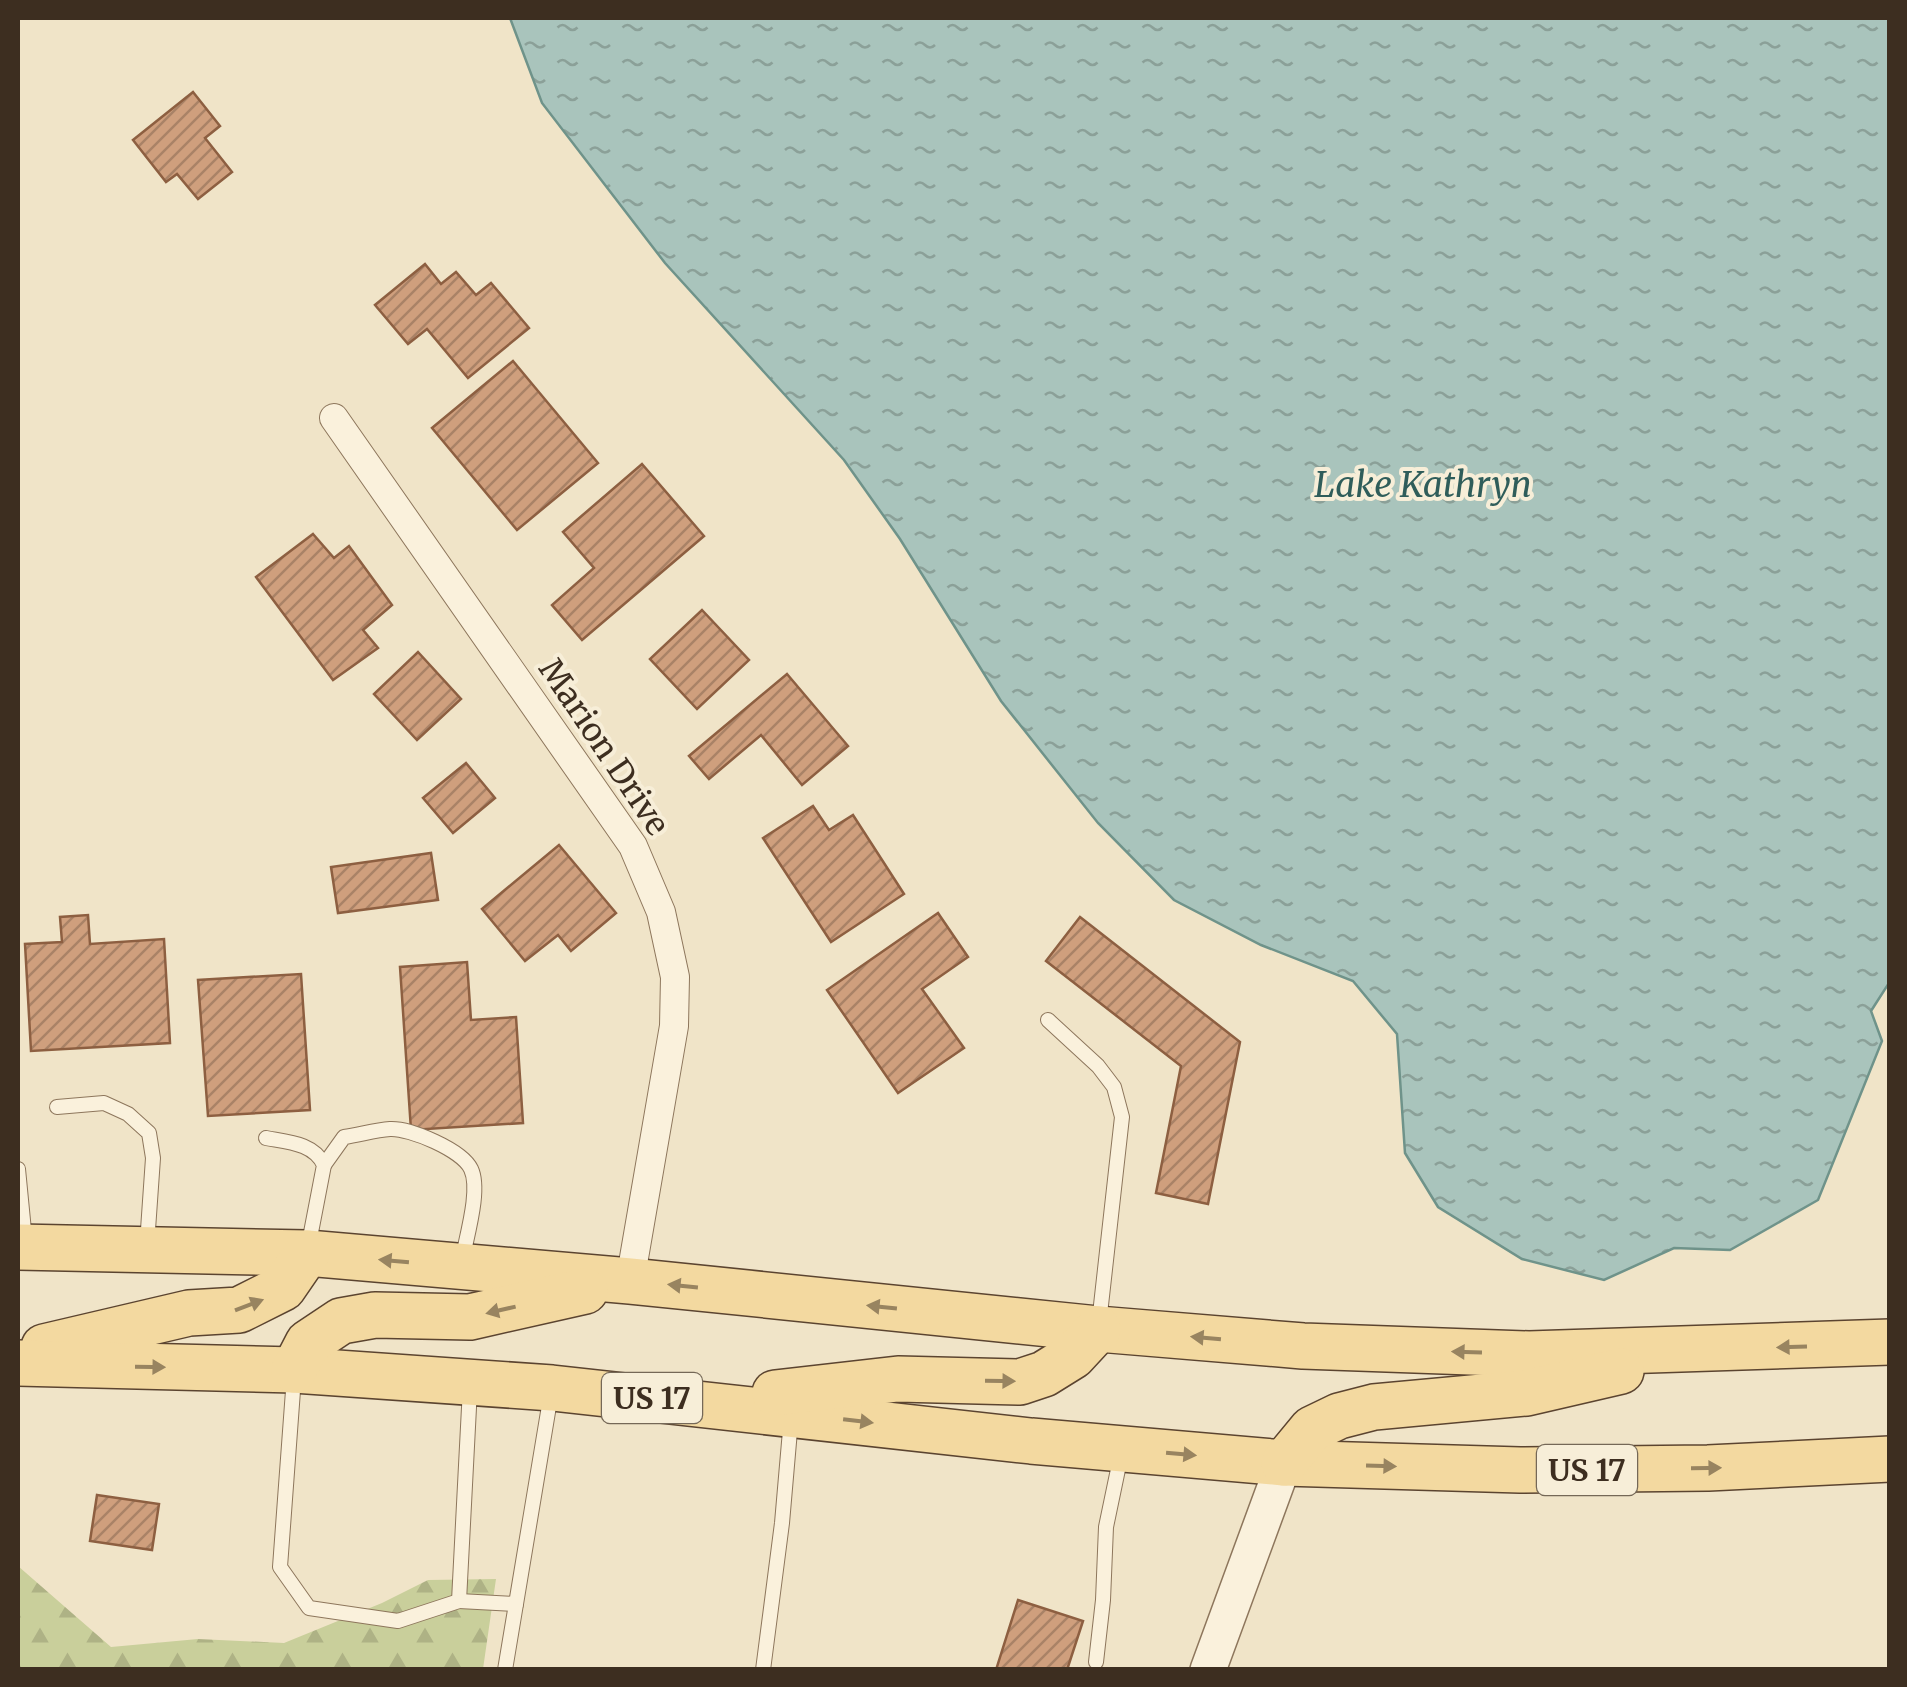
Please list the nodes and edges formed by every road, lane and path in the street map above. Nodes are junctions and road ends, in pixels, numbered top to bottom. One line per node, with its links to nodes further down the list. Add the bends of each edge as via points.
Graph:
1 (334, 418): 11 (street, Marion Drive, via 633,846 661,912 674,976 674,1026)
2 (1048, 1020): 12 (lane, via 1114,1086 1122,1117)
3 (56, 1107): 8 (lane, via 104,1103 149,1133)
4 (266, 1138): 5 (lane, via 300,1144)
5 (324, 1165): 9 (lane); 10 (lane, via 344,1137 394,1129 459,1156 471,1170 474,1193)
6 (18, 1170): 7 (lane)
7 (22, 1247): 8 (main road)
8 (147, 1249): 9 (main road)
9 (307, 1253): 10 (main road, one-way to 9); 15 (main road, one-way to 9, via 189,1313 239,1310 282,1288)
10 (461, 1267): 11 (main road)
11 (630, 1281): 12 (main road, one-way to 11); 17 (main road, one-way to 17, via 470,1317 376,1314 340,1321 308,1342)
12 (1098, 1329): 14 (main road, one-way to 12, via 1510,1353 1303,1346); 20 (main road, one-way to 12, via 898,1379 1020,1382 1073,1356)
13 (1890, 1342): 14 (main road, one-way to 14)
14 (1710, 1349): 24 (main road, via 1526,1394 1339,1416 1312,1429)
15 (18, 1354)
16 (18, 1363): 17 (main road, US 17, one-way to 17)
17 (294, 1370): 18 (main road, US 17); 25 (lane, via 280,1567 309,1608 398,1621)
18 (470, 1382): 19 (main road, US 17); 25 (lane)
19 (552, 1388): 20 (main road, US 17); 26 (lane)
20 (694, 1402): 21 (main road, US 17)
21 (792, 1414): 22 (main road, US 17, one-way to 22); 29 (lane)
22 (1122, 1449): 24 (main road, US 17, one-way to 24); 27 (lane, via 1106,1528)
23 (1890, 1460): 24 (main road, US 17, one-way to 23, via 1520,1470)
24 (1284, 1463): 30 (street)
25 (460, 1601): 26 (lane)
26 (516, 1604): 28 (lane)
27 (1096, 1662)
28 (505, 1670)
29 (762, 1670)
30 (1208, 1670)

